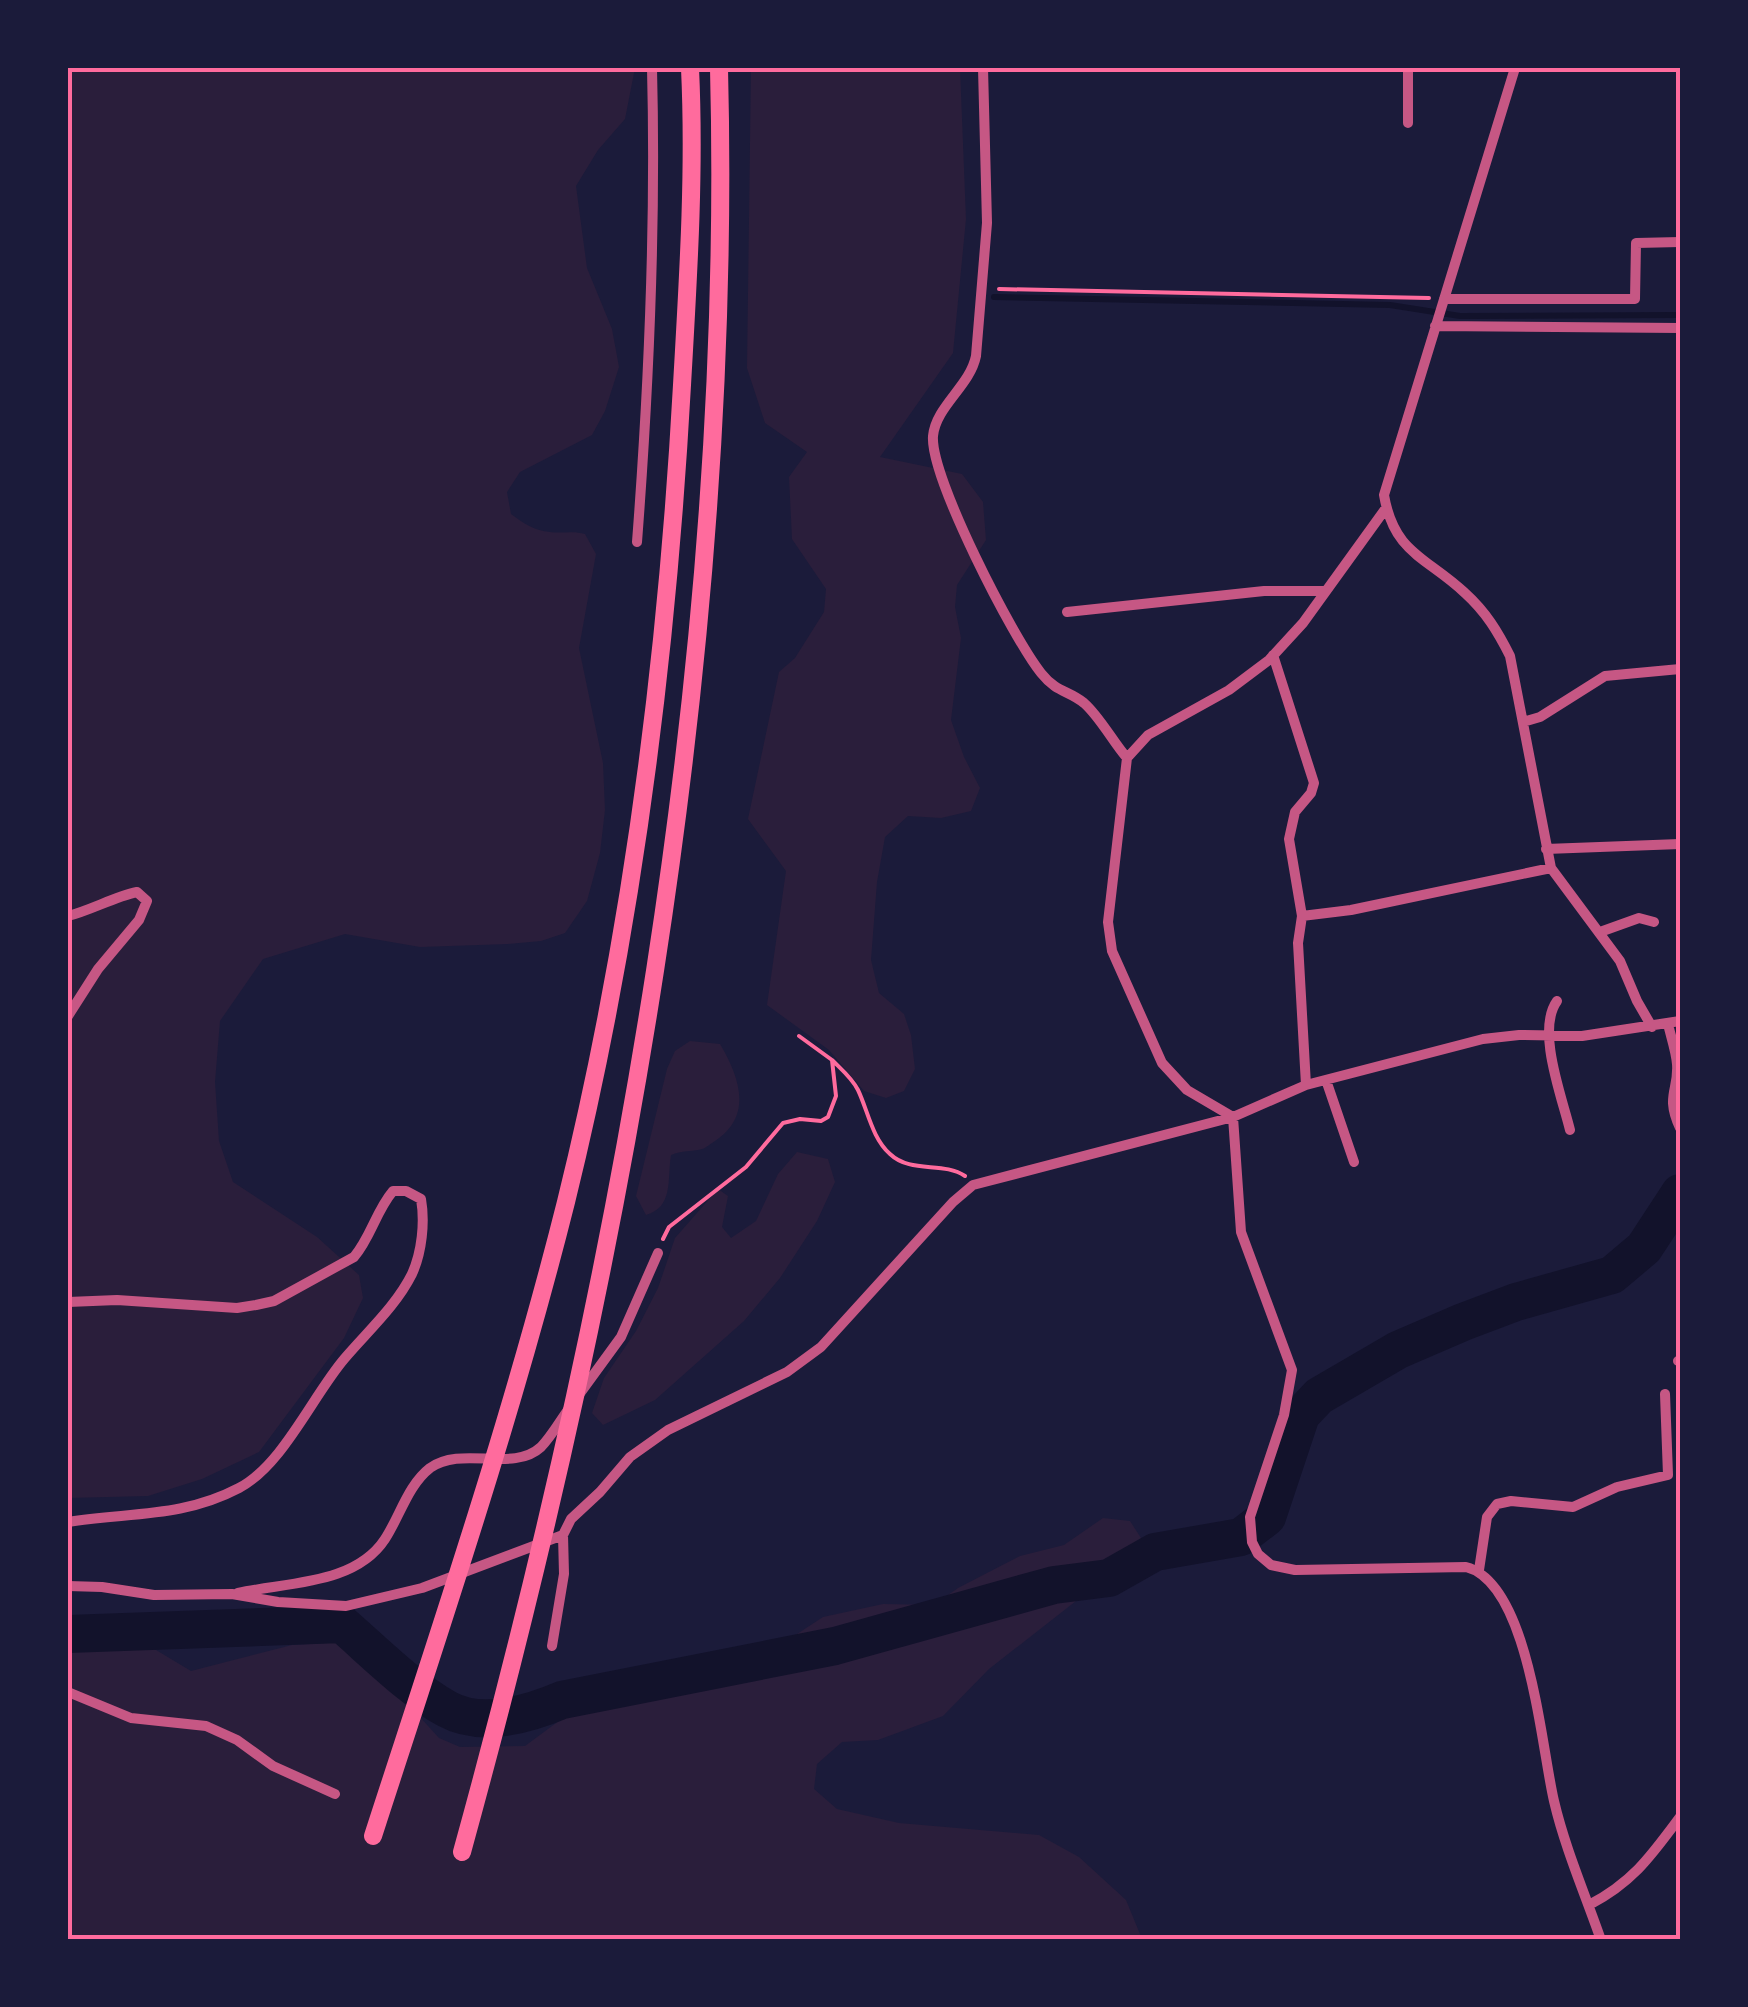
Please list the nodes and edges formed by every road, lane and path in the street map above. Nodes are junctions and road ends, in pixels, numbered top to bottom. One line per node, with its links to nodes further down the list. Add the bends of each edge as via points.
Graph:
1 (652, 68): 14 (street, via 646,428)
2 (690, 68): 54 (highway, via 676,504 619,943 566,1201 502,1434)
3 (718, 68): 55 (highway, via 717,368 678,811 585,1341)
4 (983, 68): 9 (street)
5 (1408, 68): 7 (street)
6 (1516, 68): 10 (street)
7 (1408, 123)
8 (1680, 242): 10 (street, via 1636,243 1635,299)
9 (982, 289): 10 (path); 20 (street, via 973,373 933,433 935,461 990,588 1037,669 1054,689 1084,703)
10 (1443, 302): 11 (street)
11 (1436, 323): 12 (street); 13 (street, via 1388,478)
12 (1680, 328)
13 (1386, 508): 15 (street); 19 (street, via 1402,544 1462,589 1499,633)
14 (637, 542)
15 (1326, 592): 16 (street); 17 (street)
16 (1067, 612)
17 (1273, 655): 20 (street, via 1229,690 1148,735); 25 (street, via 1314,783 1294,812 1289,839)
18 (1680, 670): 19 (street, via 1604,676)
19 (1523, 722): 22 (street)
20 (1127, 758): 37 (street, via 1108,922 1112,951 1162,1063 1186,1090)
21 (1680, 844): 22 (street)
22 (1546, 848): 23 (street)
23 (1551, 868): 25 (street); 27 (street)
24 (68, 916): 29 (street, via 130,893 147,900)
25 (1302, 916): 36 (street)
26 (1654, 922): 27 (street, via 1639,918)
27 (1600, 932): 31 (street)
28 (1557, 1001): 33 (street)
29 (68, 1016)
30 (1674, 1023): 31 (street); 38 (street, via 1678,1068 1672,1104)
31 (1652, 1027): 33 (street)
32 (799, 1036): 34 (path)
33 (1548, 1037): 35 (street, via 1483,1039); 39 (street)
34 (832, 1060): 41 (path, via 858,1090 889,1154 904,1163 962,1172); 42 (path, via 836,1096 828,1117 783,1123 746,1167 669,1226)
35 (1326, 1080): 36 (street); 40 (street)
36 (1306, 1085): 37 (street)
37 (1233, 1117): 41 (street); 47 (street, via 1241,1232 1292,1370 1250,1517 1258,1554 1295,1570)
38 (1680, 1128)
39 (1570, 1130)
40 (1354, 1162)
41 (973, 1185): 46 (street, via 821,1347 788,1372 668,1430 630,1457)
42 (658, 1253): 49 (street, via 621,1336 540,1447 525,1456 452,1459 431,1468 361,1565 334,1577)
43 (68, 1302): 45 (street, via 237,1308 274,1301 354,1257 393,1192 422,1199 413,1272 273,1458 244,1486 171,1512)
44 (1665, 1394): 47 (street, via 1668,1475 1617,1487 1574,1507 1497,1504 1487,1517)
45 (68, 1522)
46 (564, 1535): 49 (street, via 422,1588 346,1606); 50 (street)
47 (1479, 1570): 56 (street, via 1523,1643 1554,1804)
48 (68, 1586): 49 (street, via 154,1596)
49 (232, 1594)
50 (552, 1646)
51 (68, 1692): 52 (street, via 131,1718 206,1726)
52 (334, 1794)
53 (1680, 1817): 56 (street, via 1639,1871)
54 (373, 1836)
55 (462, 1852)
56 (1589, 1904): 57 (street)
57 (1601, 1940)

